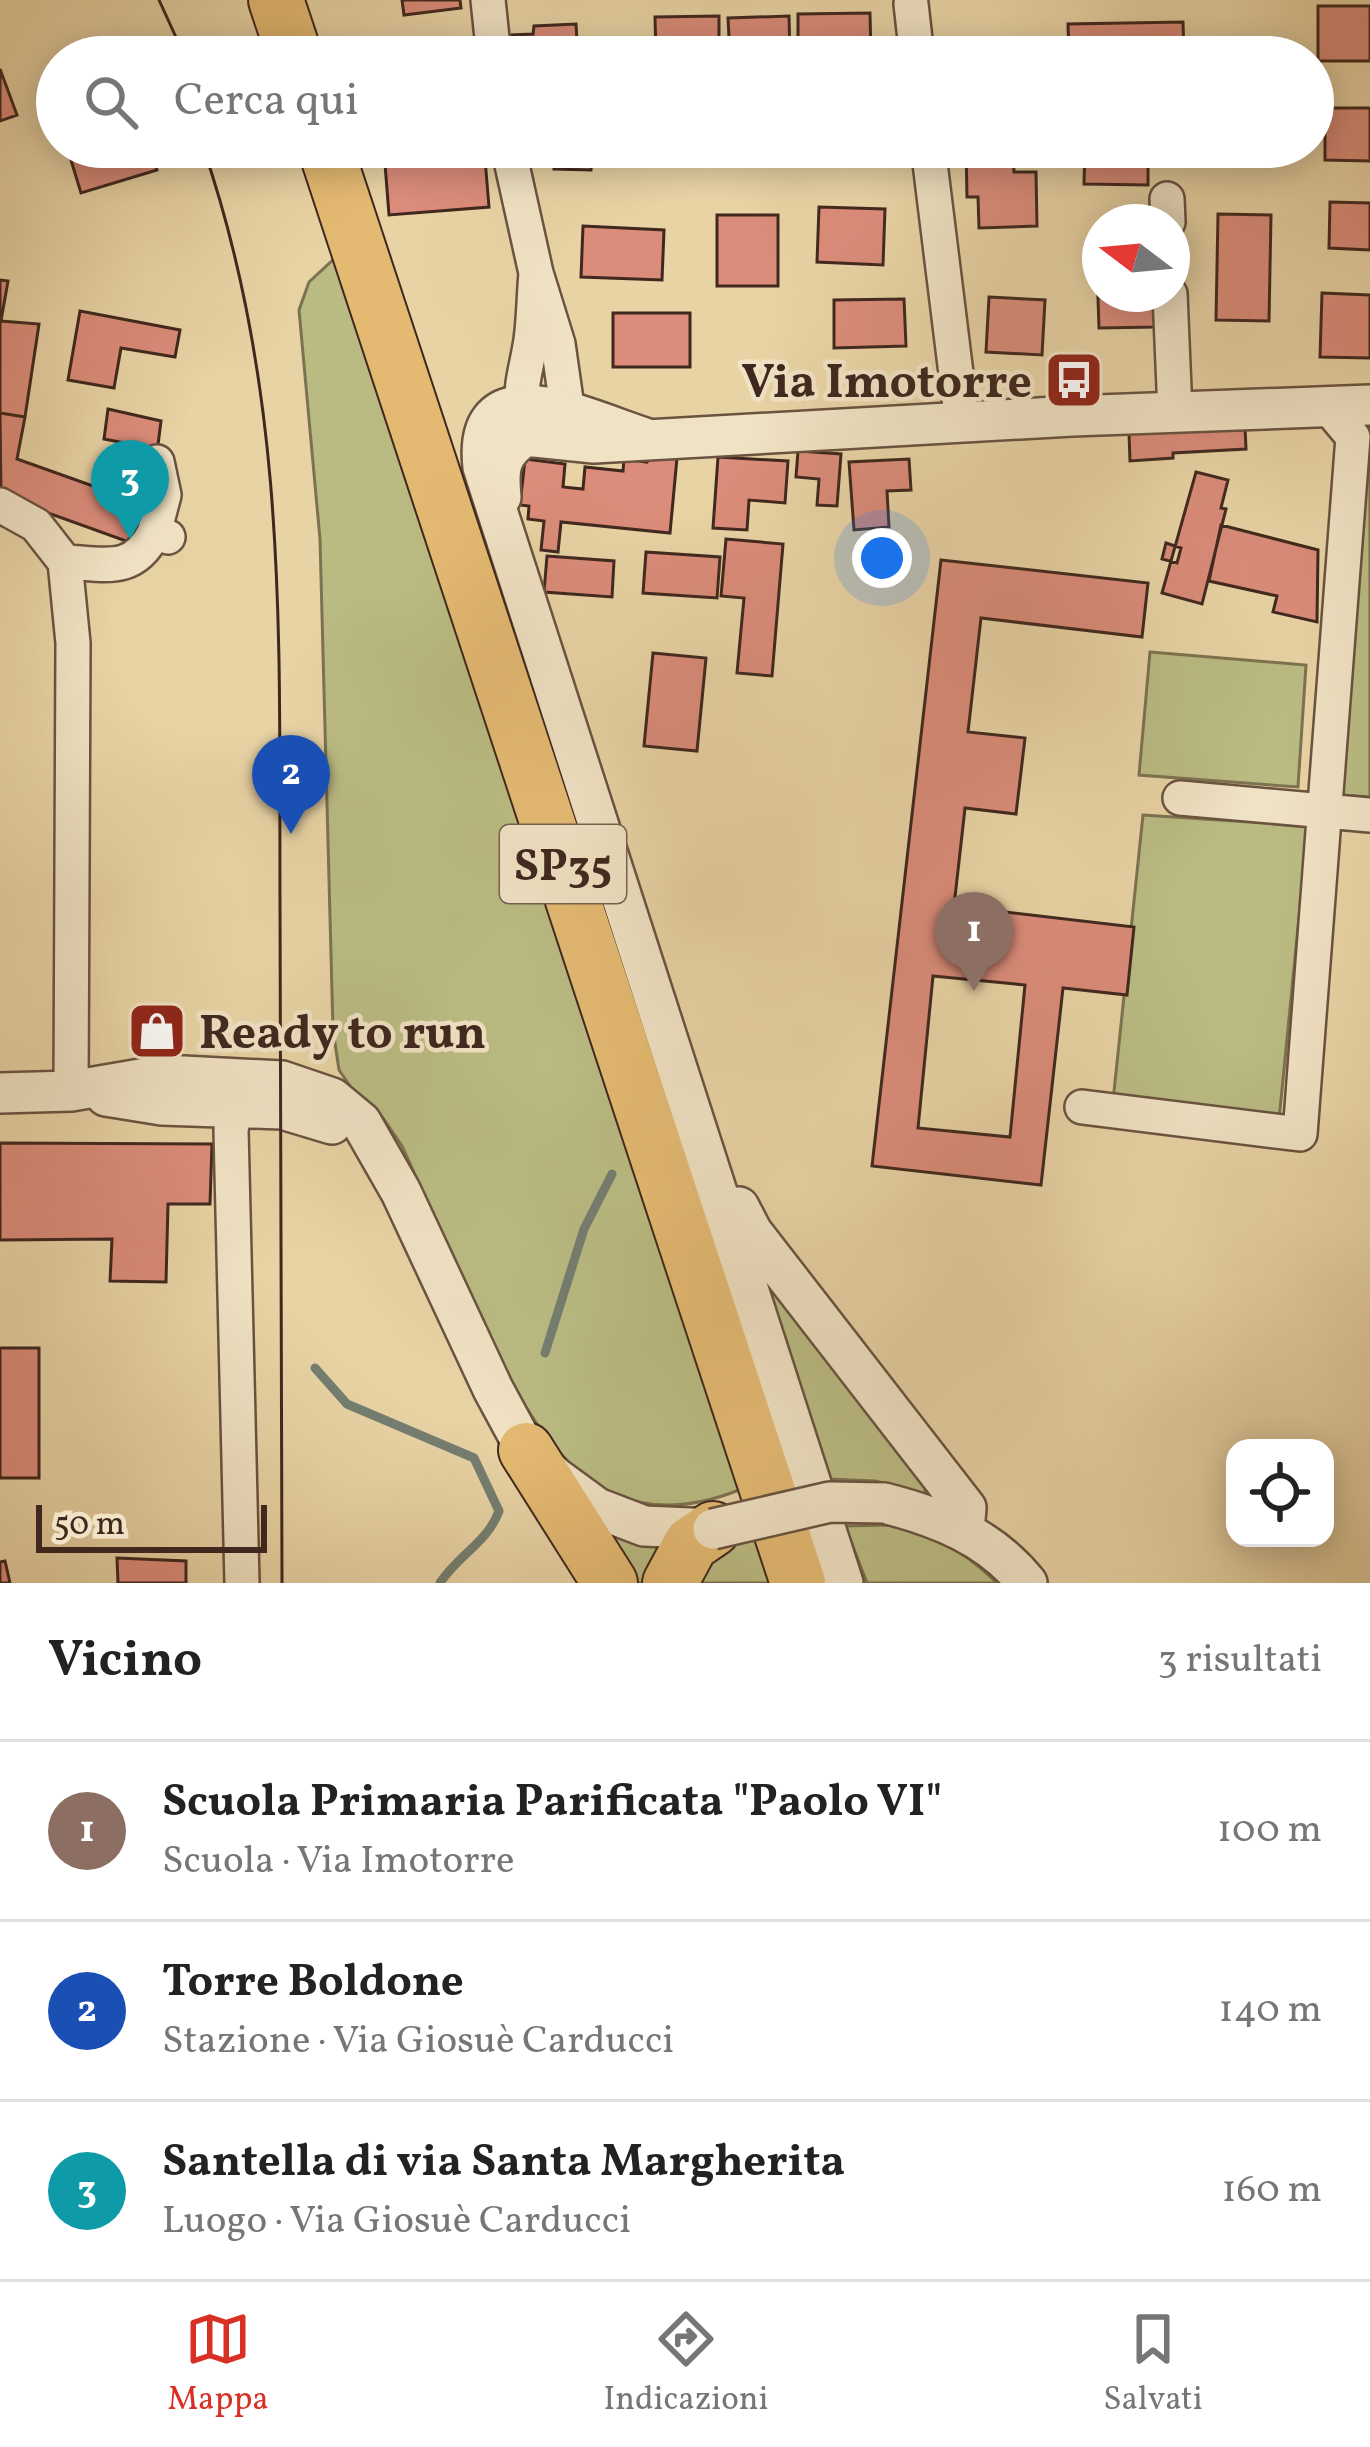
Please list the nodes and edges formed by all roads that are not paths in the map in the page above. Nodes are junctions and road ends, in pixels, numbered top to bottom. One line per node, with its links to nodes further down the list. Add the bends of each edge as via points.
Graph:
1 (276, 0): 4 (highway)
2 (488, 0): 5 (street)
3 (911, 4): 6 (street)
4 (288, 36)
5 (492, 36)
6 (915, 36)
7 (332, 168): 34 (highway, SP35)
8 (513, 168): 10 (street)
9 (931, 168): 16 (street)
10 (536, 273): 13 (street); 17 (street, via 558,344)
11 (1171, 312): 15 (street)
12 (1370, 405): 14 (street)
13 (523, 406): 17 (street); 20 (street, via 488,418 480,442)
14 (1327, 406): 15 (street); 23 (street, via 1353,436)
15 (1175, 412): 16 (street)
16 (962, 422): 17 (street, via 645,437)
17 (562, 426): 20 (street, via 505,451 498,472)
18 (157, 462): 21 (street, via 161,535 128,563)
19 (0, 505): 21 (street, via 36,525)
20 (506, 531): 29 (street)
21 (65, 562): 25 (street, via 73,643)
22 (1180, 797): 23 (street)
23 (1323, 810): 24 (street); 27 (street, via 1300,1134)
24 (1370, 814)
25 (71, 1091): 26 (street); 28 (street); 30 (street, via 164,1075 275,1080 332,1098)
26 (0, 1094)
27 (1082, 1107)
28 (226, 1114): 30 (street, via 282,1109); 35 (street)
29 (696, 1129): 33 (street, via 752,1232 966,1508); 34 (street)
30 (370, 1137): 31 (street)
31 (526, 1450): 32 (street, via 597,1508 644,1526); 36 (highway)
32 (713, 1529): 33 (street, bridge, via 830,1502 884,1503); 37 (highway, via 692,1544)
33 (964, 1532): 39 (street)
34 (815, 1563): 38 (street)
35 (242, 1583)
36 (610, 1583)
37 (670, 1583)
38 (846, 1583)
39 (1027, 1583)

